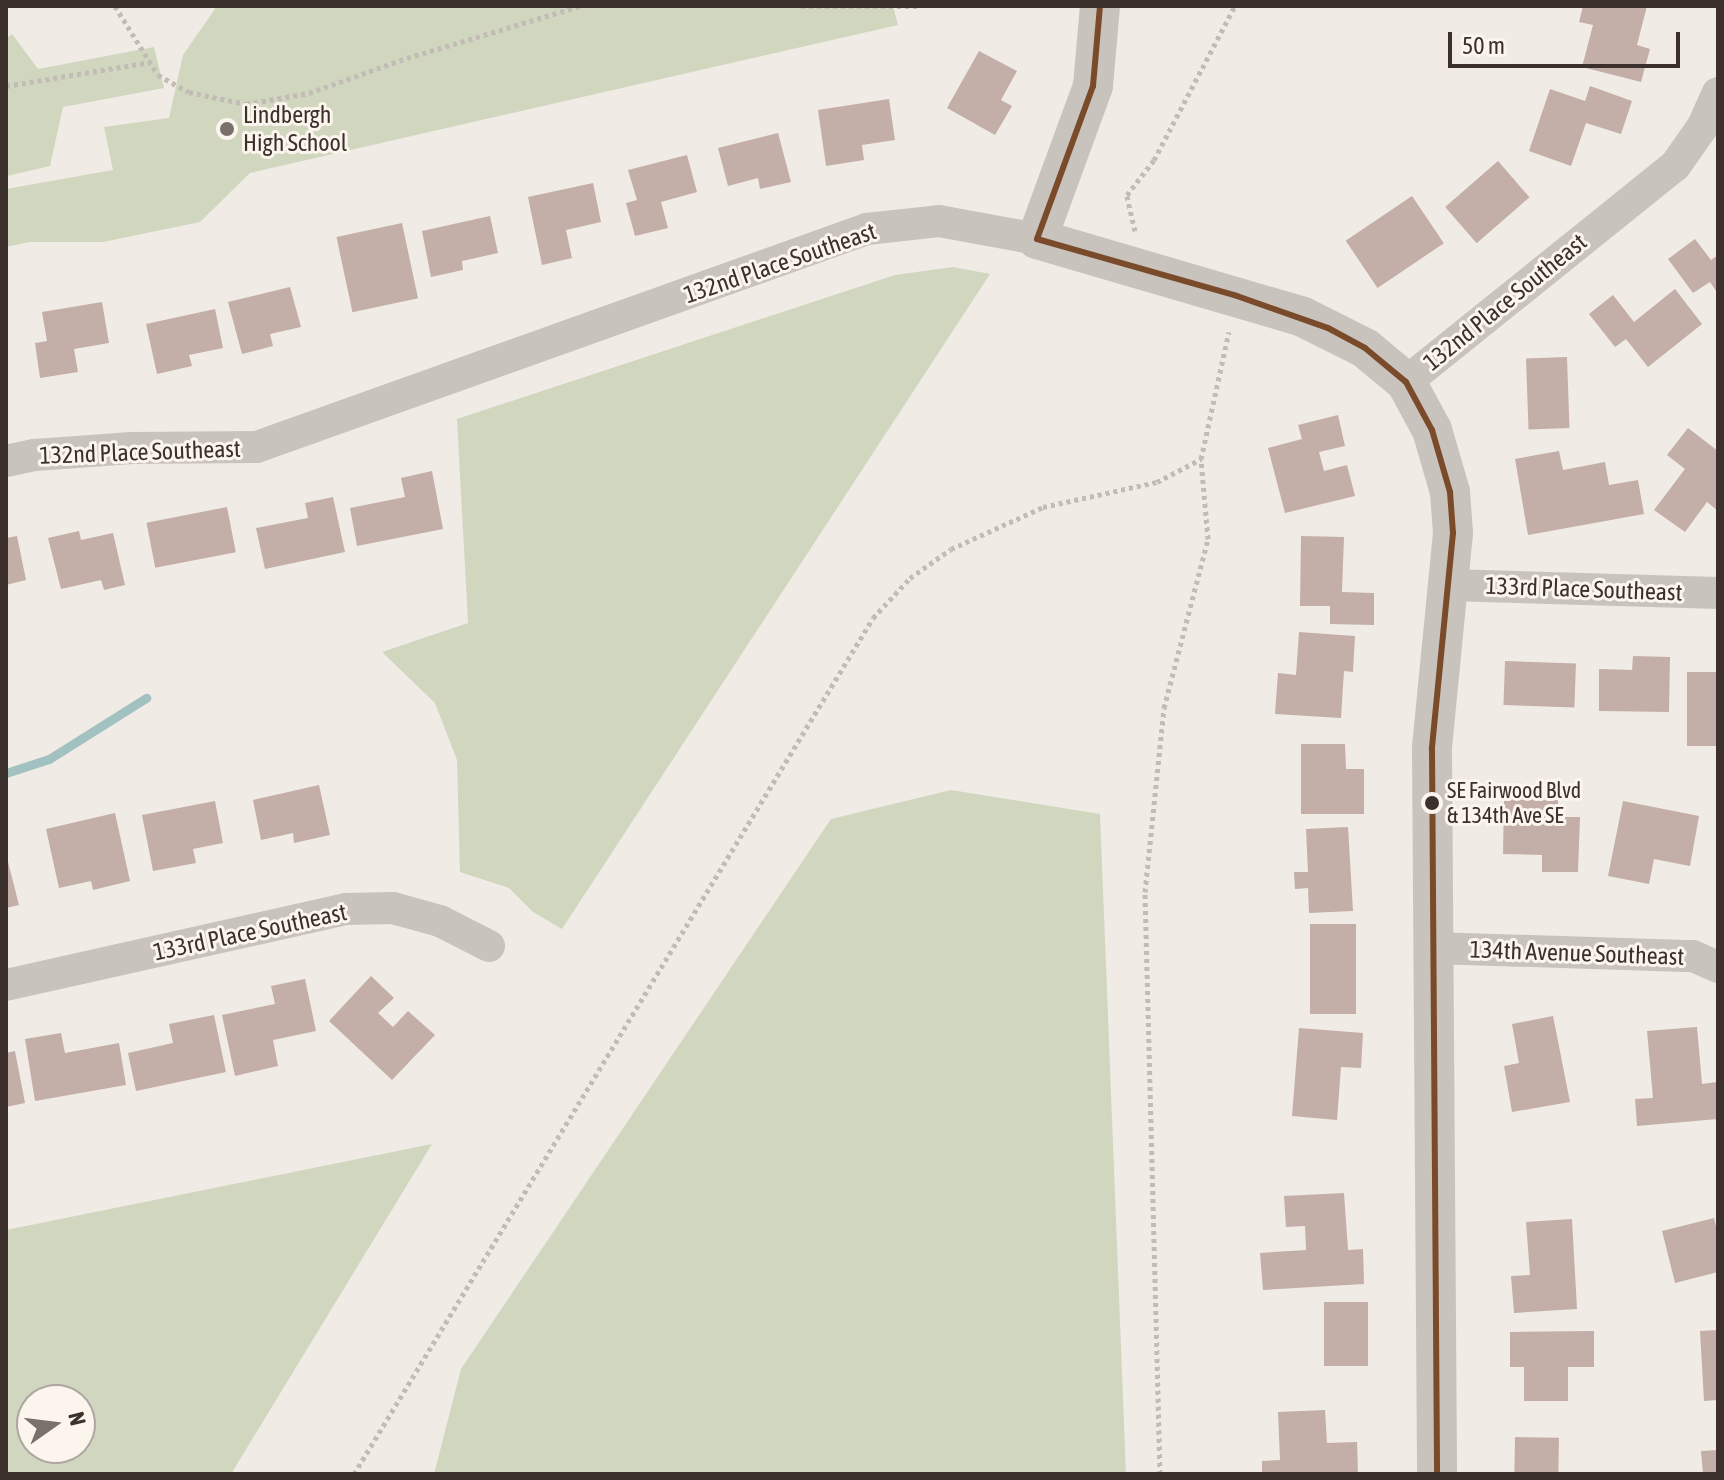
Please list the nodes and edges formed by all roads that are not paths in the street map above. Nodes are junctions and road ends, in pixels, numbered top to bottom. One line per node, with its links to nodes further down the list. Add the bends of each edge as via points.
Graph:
1 (1100, 6): 3 (street, via 1093,86)
2 (1718, 93): 4 (street, 132nd Place Southeast, via 1675,166)
3 (1037, 239): 4 (street, 132nd Place Southeast, via 1328,328 1365,348); 5 (street, 132nd Place Southeast, via 939,221 867,229 257,447 132,448)
4 (1406, 382): 6 (street, via 1432,430 1450,492)
5 (6, 461)
6 (1449, 585): 7 (street, 133rd Place Southeast); 9 (street, via 1432,749)
7 (1718, 593)
8 (489, 946): 11 (street, 133rd Place Southeast, via 440,921 393,908 347,909)
9 (1433, 948): 10 (street, 134th Avenue Southeast, via 1693,956); 12 (street)
10 (1718, 967)
11 (6, 985)
12 (1437, 1474)

